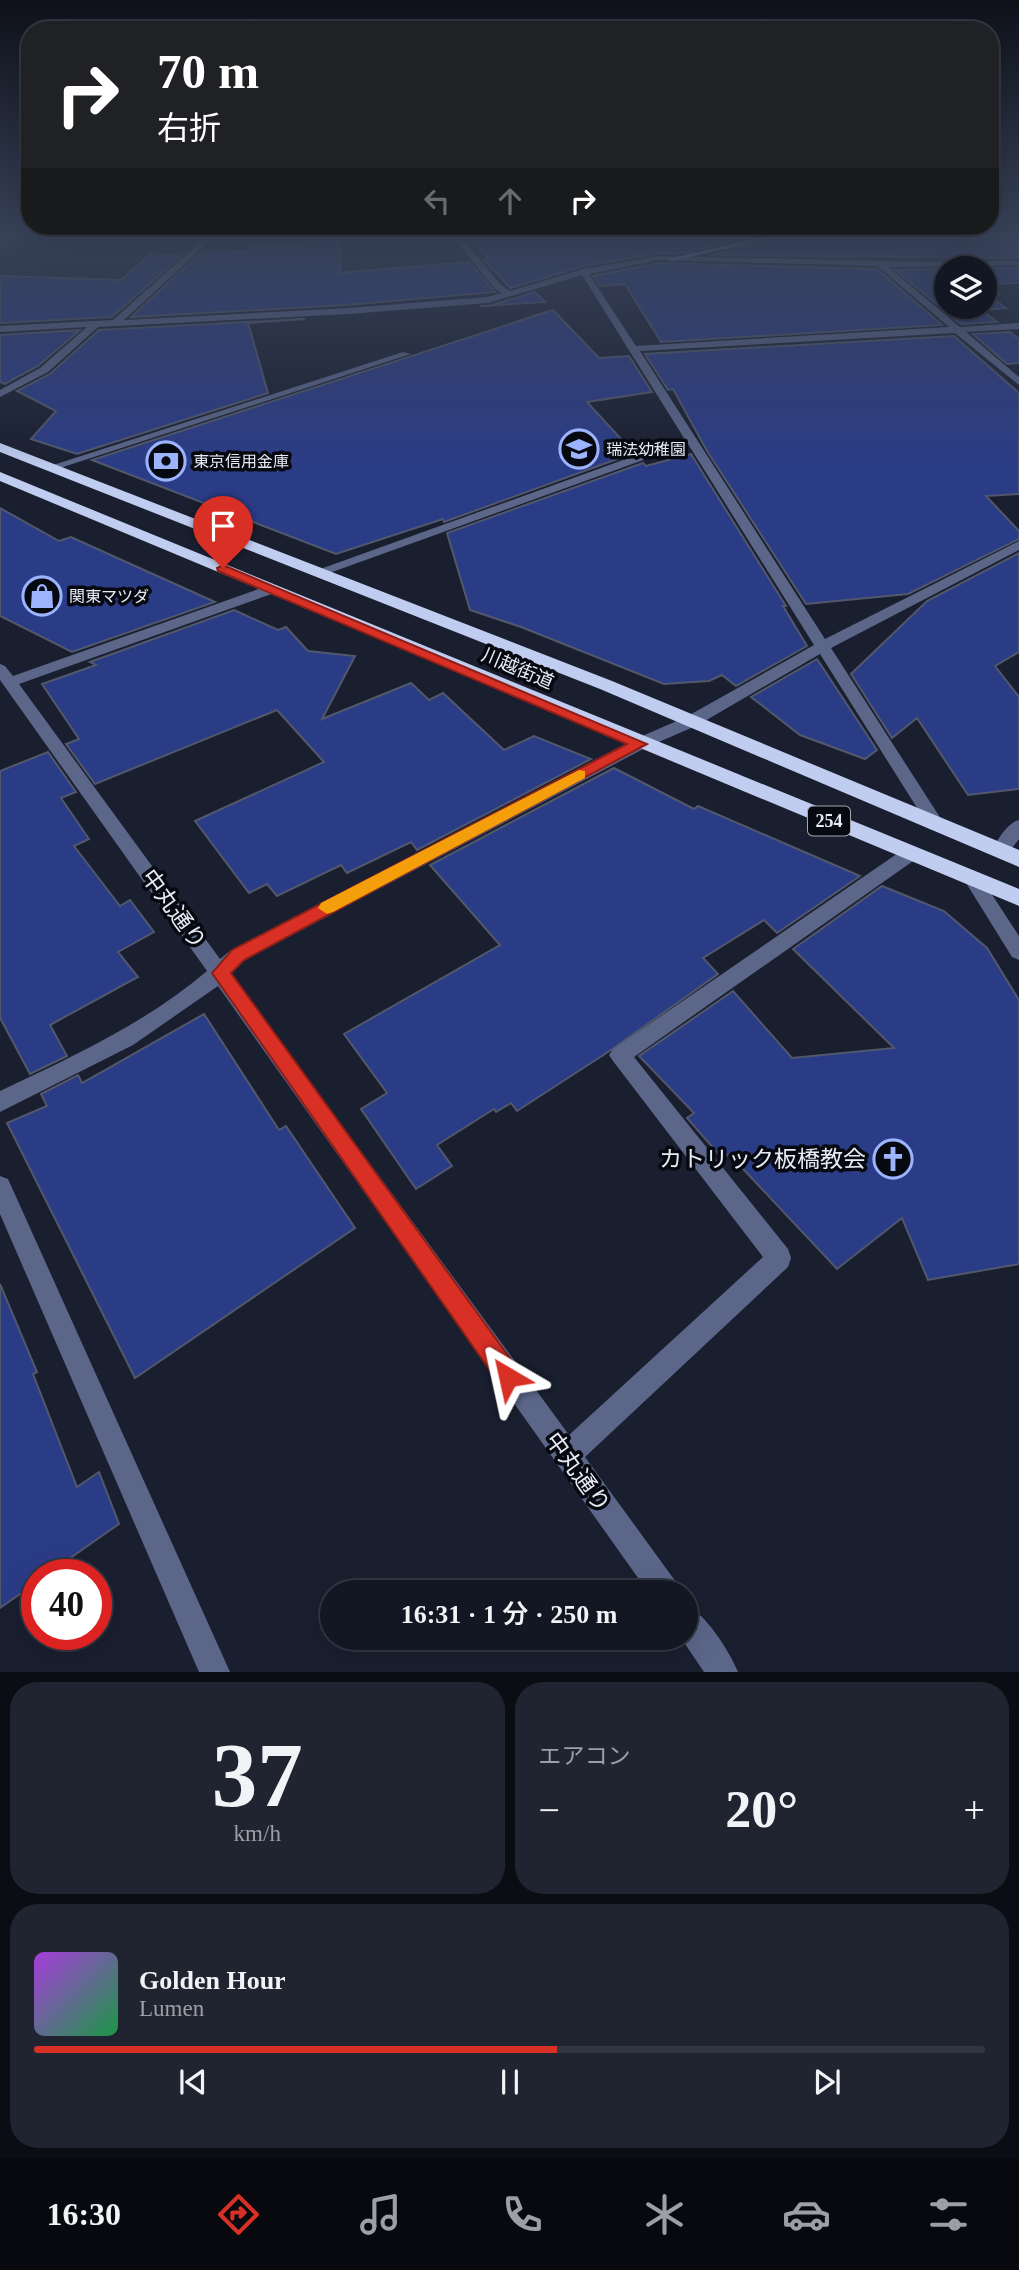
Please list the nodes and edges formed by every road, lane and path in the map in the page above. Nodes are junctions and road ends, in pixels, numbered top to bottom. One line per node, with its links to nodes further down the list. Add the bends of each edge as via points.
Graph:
1 (125, 314): 5 (street)
2 (294, 314): 5 (street)
3 (610, 314): 10 (street)
4 (938, 314): 9 (street)
5 (114, 324): 6 (street)
6 (95, 325): 8 (street); 13 (street, via 44,370)
7 (1019, 326): 9 (street)
8 (0, 329)
9 (956, 330): 10 (street); 12 (street)
10 (632, 349): 14 (street)
11 (406, 354): 16 (street)
12 (1019, 382)
13 (0, 394)
14 (689, 440): 19 (street); 21 (street)
15 (0, 447): 16 (highway, 川越街道 / 254)
16 (53, 467): 19 (highway, 川越街道 / 254)
17 (0, 476): 20 (highway, 川越街道 / 254)
18 (1019, 545): 21 (street)
19 (318, 572): 23 (highway, 川越街道 / 254)
20 (272, 589): 22 (street); 24 (highway, 川越街道 / 254)
21 (823, 646): 23 (street); 25 (street)
22 (5, 676): 32 (street, 中丸通り)
23 (692, 720): 24 (street); 25 (highway, 川越街道 / 254)
24 (639, 744): 27 (highway, 川越街道 / 254); 32 (street, via 238,955)
25 (937, 826): 28 (highway, 川越街道 / 254)
26 (1019, 826): 28 (street)
27 (910, 854): 29 (highway, 川越街道 / 254); 35 (street, via 620,1055 779,1258)
28 (1010, 855)
29 (972, 878): 30 (highway, 川越街道 / 254); 31 (street)
30 (1019, 898)
31 (1019, 952)
32 (221, 973): 33 (street, via 191,998 85,1061); 35 (street, 中丸通り)
33 (0, 1102)
34 (0, 1187): 38 (street)
35 (566, 1456): 36 (street, 中丸通り)
36 (657, 1580)
37 (698, 1637): 39 (street)
38 (215, 1671)
39 (723, 1671)

